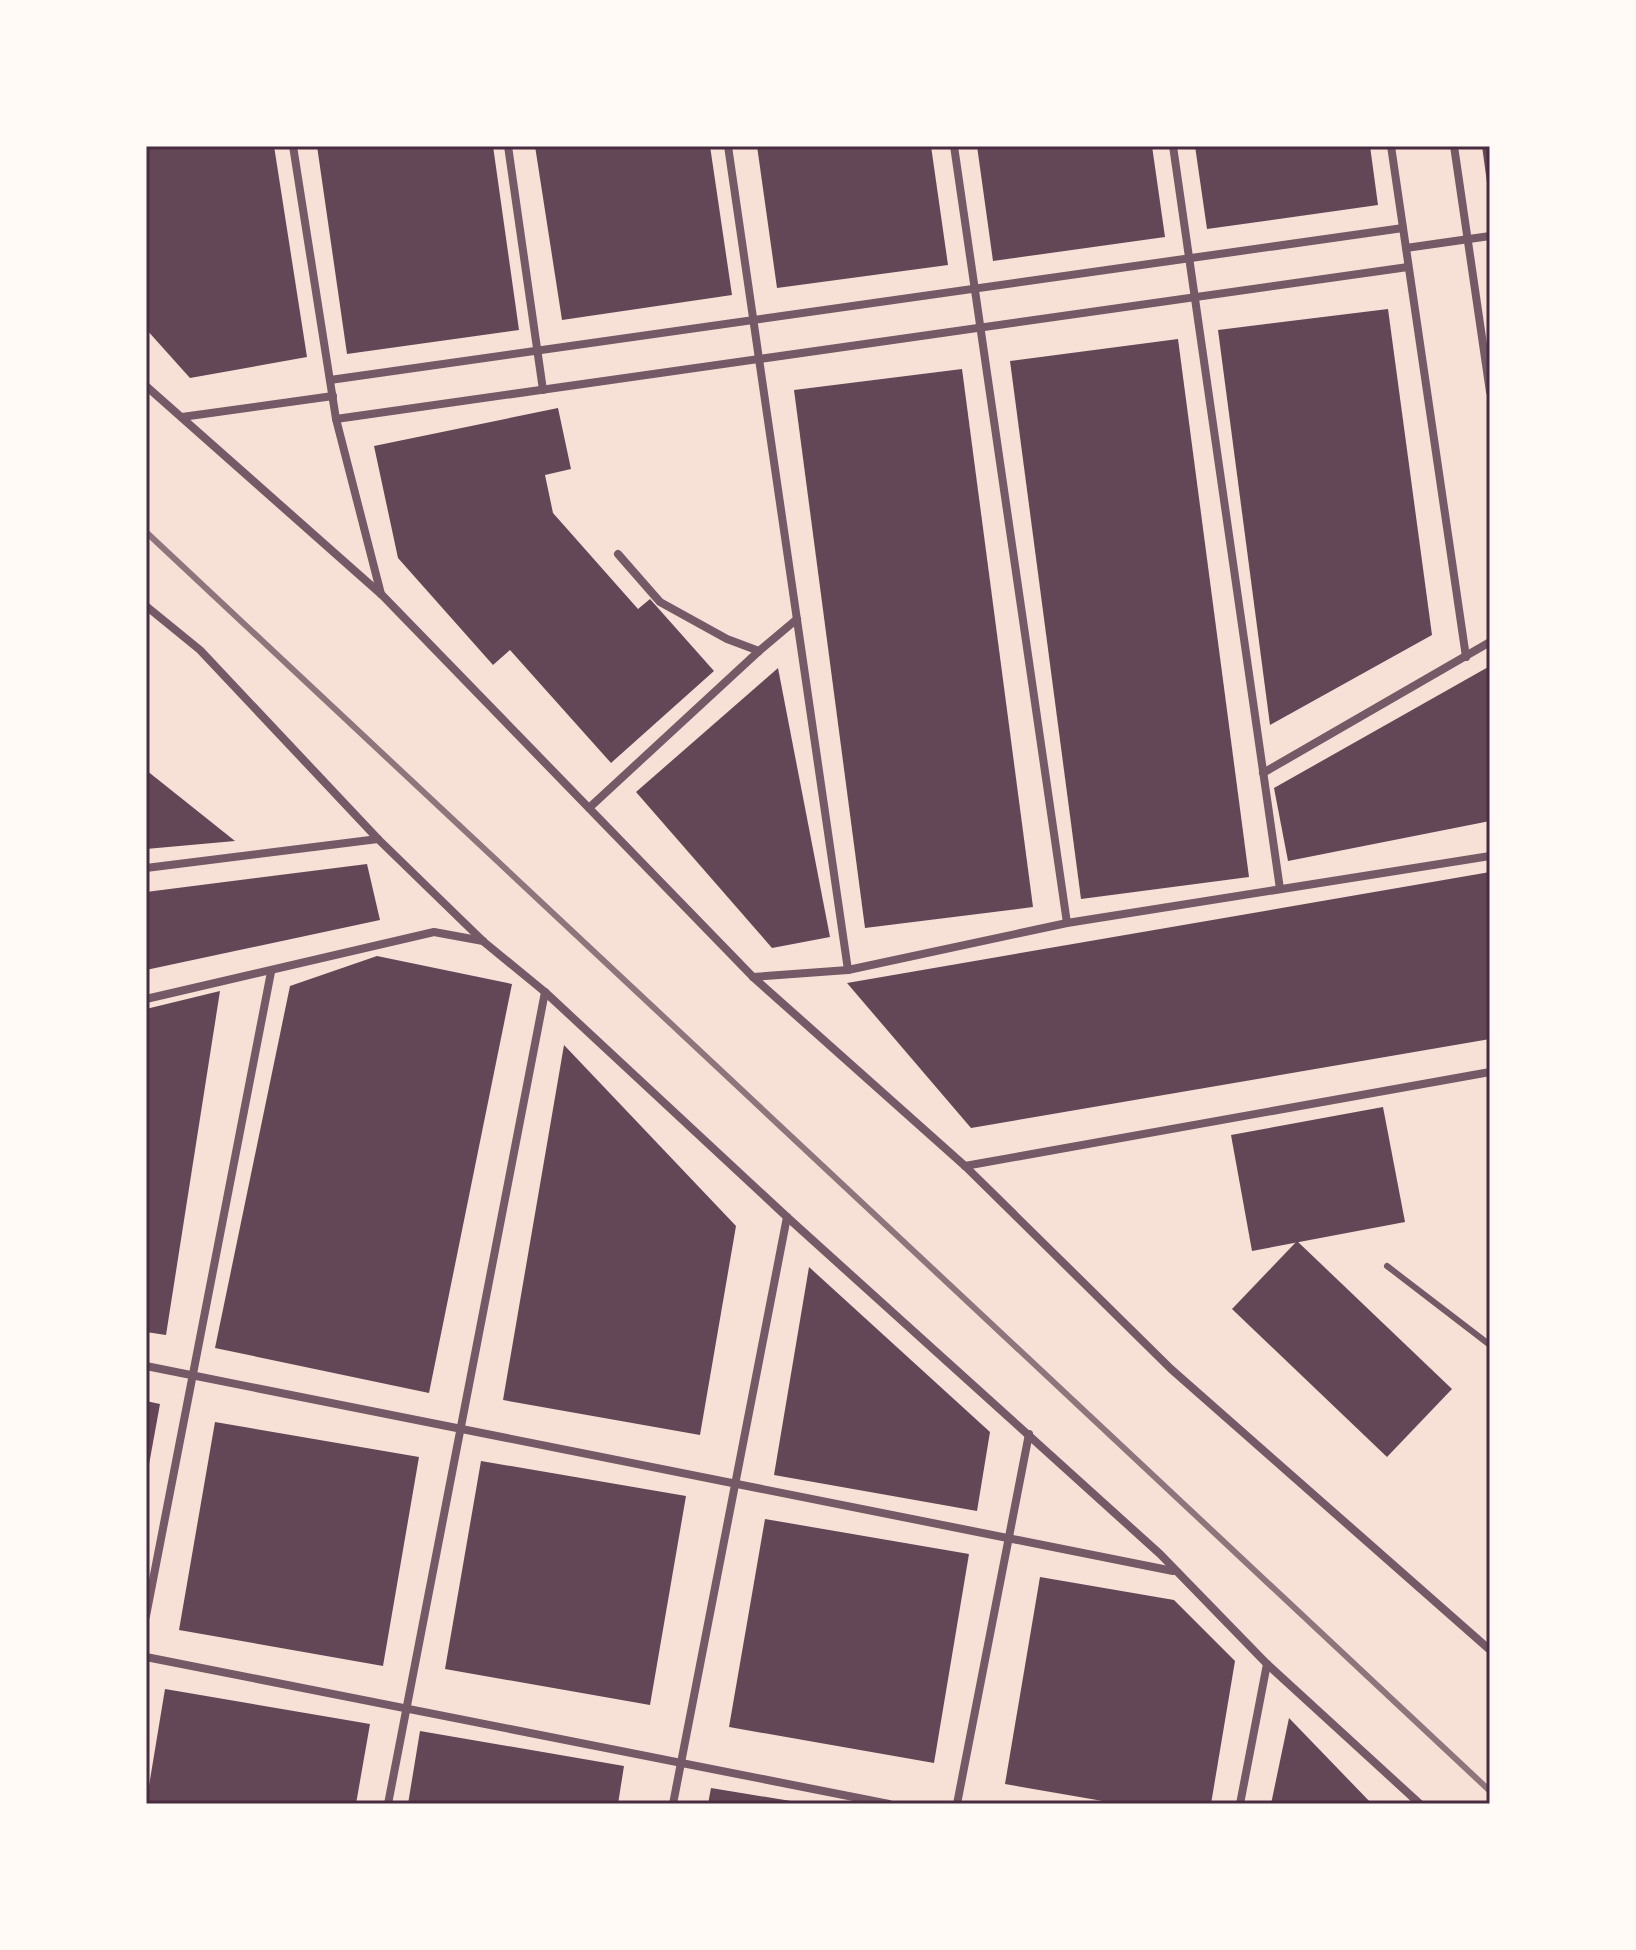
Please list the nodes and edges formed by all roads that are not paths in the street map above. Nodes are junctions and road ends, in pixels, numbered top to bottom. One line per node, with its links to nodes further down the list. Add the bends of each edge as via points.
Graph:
1 (293, 146): 20 (street)
2 (508, 146): 18 (street)
3 (728, 146): 16 (street)
4 (954, 146): 14 (street)
5 (1173, 146): 12 (street)
6 (1391, 146): 8 (street)
7 (1454, 146): 10 (street)
8 (1403, 228): 11 (street); 12 (street)
9 (1490, 236): 10 (street)
10 (1468, 239): 11 (street); 23 (street)
11 (1406, 248): 13 (street)
12 (1189, 259): 14 (street); 15 (street)
13 (1408, 267): 15 (street); 33 (street)
14 (975, 289): 16 (street); 17 (street)
15 (1194, 297): 17 (street); 34 (street)
16 (754, 320): 18 (street); 19 (street)
17 (981, 327): 19 (street); 40 (street)
18 (537, 351): 20 (street); 22 (street)
19 (759, 359): 22 (street); 30 (street)
20 (330, 380): 24 (street)
21 (146, 386): 25 (street)
22 (543, 390): 26 (street)
23 (1490, 392)
24 (333, 396): 25 (street); 26 (street)
25 (182, 417): 28 (street)
26 (336, 419): 28 (street)
27 (618, 554): 32 (street, via 660,602)
28 (382, 595): 35 (street)
29 (146, 606): 36 (street, via 200,650)
30 (797, 619): 32 (street); 42 (street)
31 (1490, 642): 33 (street)
32 (759, 651): 35 (street)
33 (1466, 657): 34 (street)
34 (1263, 773): 39 (street)
35 (589, 808): 44 (street)
36 (378, 839): 38 (street); 41 (street)
37 (1490, 856): 39 (street)
38 (146, 868)
39 (1280, 889): 40 (street)
40 (1067, 923): 42 (street)
41 (484, 942): 43 (street, via 434,932); 45 (street)
42 (848, 970): 44 (street)
43 (271, 972): 46 (street); 53 (street)
44 (753, 977): 48 (street)
45 (545, 992): 49 (street); 54 (street)
46 (146, 999)
47 (1490, 1072): 48 (street)
48 (965, 1166): 60 (street, via 1171,1369)
49 (787, 1217): 55 (street); 56 (street)
50 (1387, 1266): 51 (lane)
51 (1490, 1345)
52 (146, 1366): 53 (street)
53 (193, 1376): 54 (street); 59 (street)
54 (460, 1429): 56 (street); 63 (street)
55 (1029, 1434): 57 (street); 58 (street)
56 (735, 1483): 57 (street); 64 (street)
57 (1008, 1538): 58 (street); 68 (street)
58 (1175, 1571): 62 (street)
59 (146, 1616)
60 (1490, 1650)
61 (146, 1657): 63 (street)
62 (1267, 1664): 69 (street); 70 (street)
63 (406, 1708): 64 (street); 65 (street)
64 (681, 1763): 66 (street); 67 (street)
65 (388, 1804)
66 (673, 1804)
67 (889, 1804)
68 (957, 1804)
69 (1240, 1804)
70 (1420, 1804)

